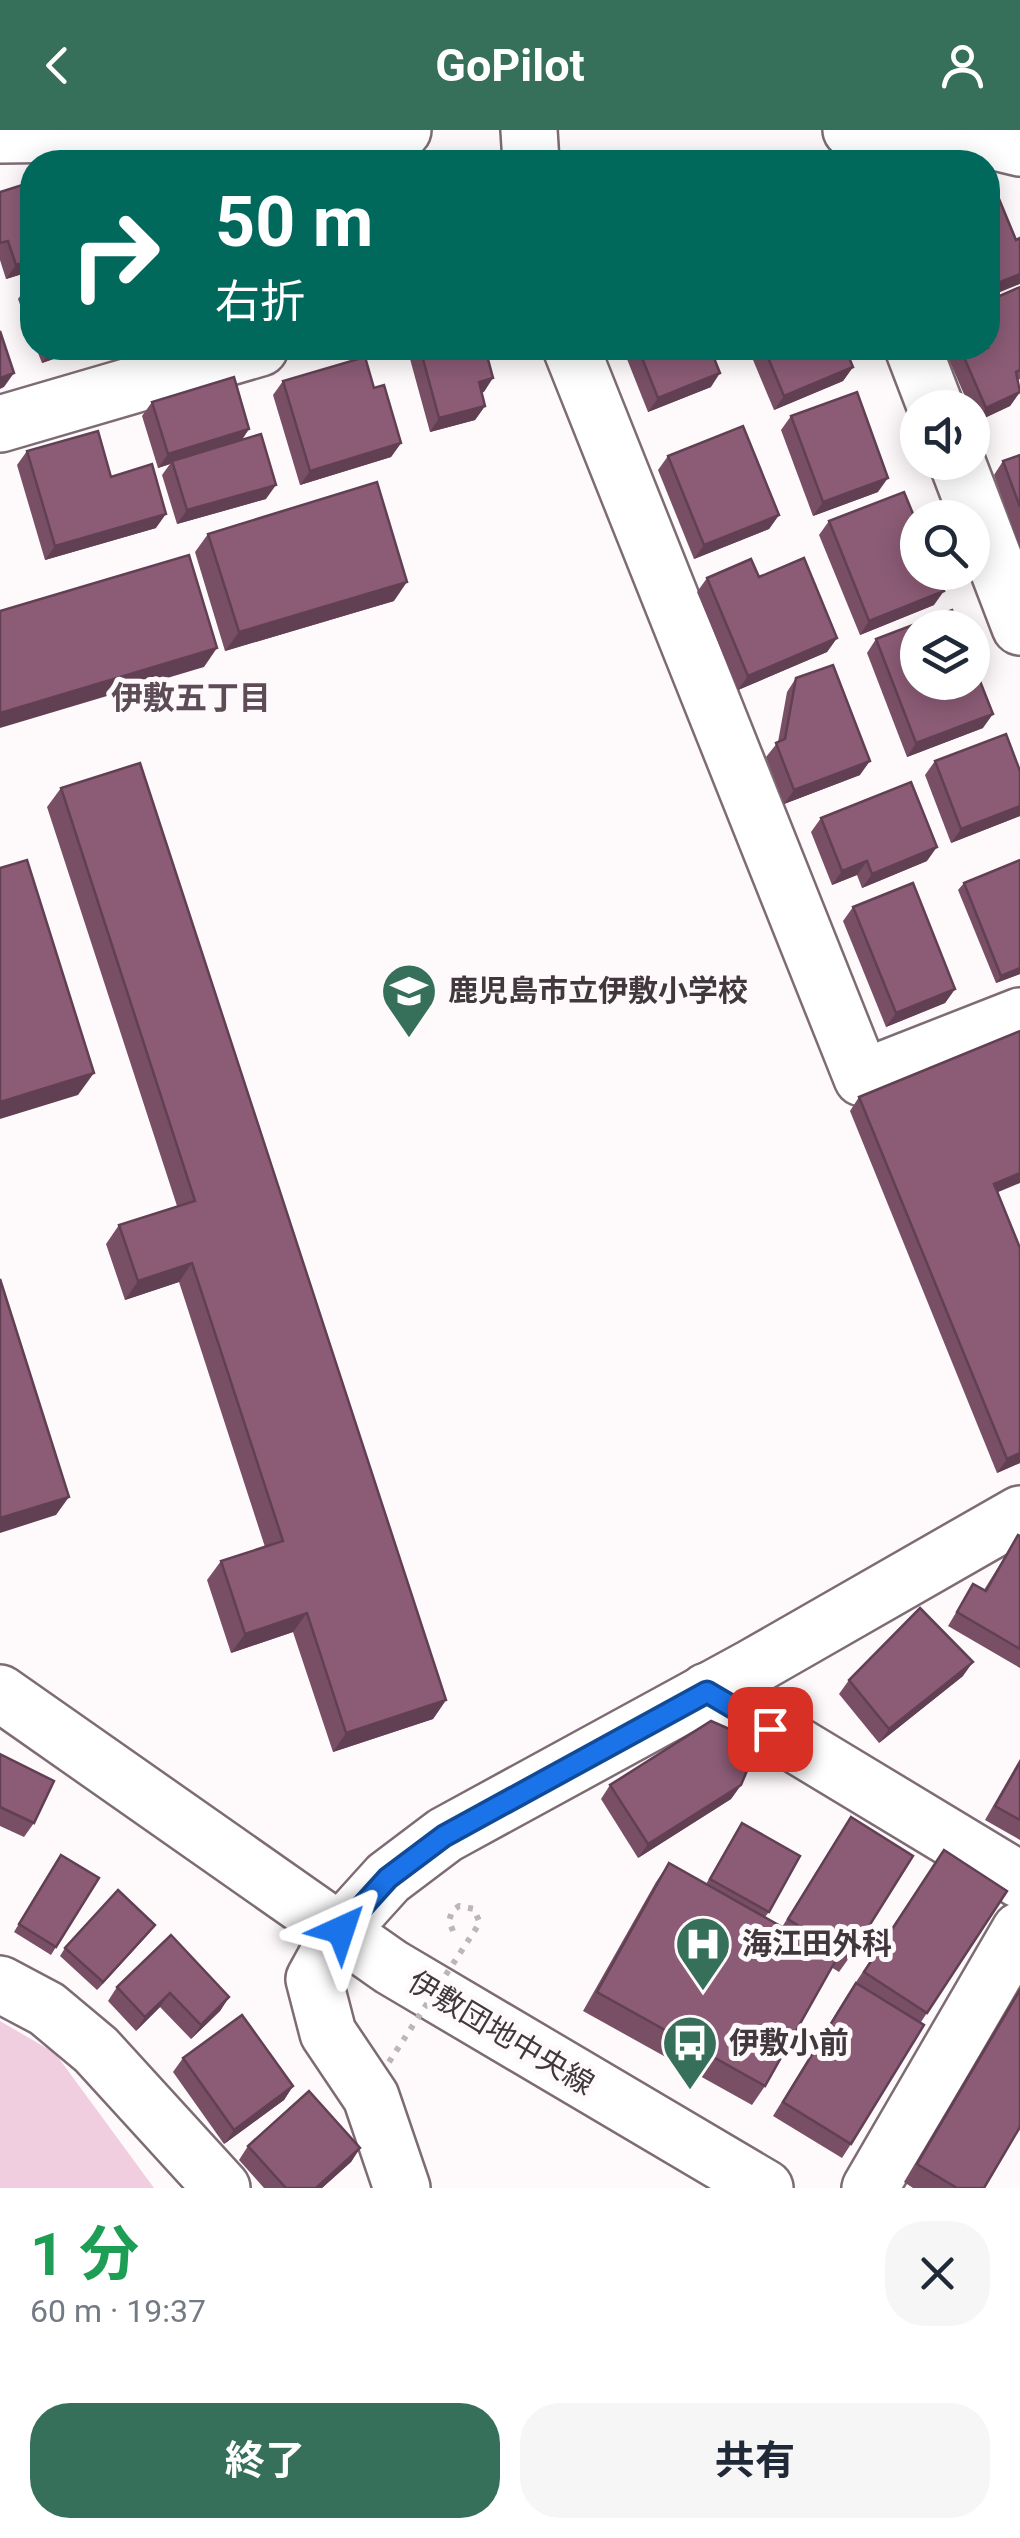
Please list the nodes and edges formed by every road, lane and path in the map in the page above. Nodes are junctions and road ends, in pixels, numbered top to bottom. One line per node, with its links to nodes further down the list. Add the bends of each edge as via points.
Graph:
1 (403, 130): 3 (street)
2 (851, 130): 4 (street)
3 (0, 135)
4 (1020, 148)
5 (219, 360): 9 (street)
6 (576, 360): 12 (street, via 862,1078)
7 (918, 360): 8 (street)
8 (929, 390)
9 (0, 424)
10 (964, 480): 11 (street)
11 (1020, 627)
12 (1020, 1016)
13 (1020, 1514): 15 (street)
14 (0, 1692): 17 (street, 伊敷団地中央線)
15 (707, 1692): 16 (street); 17 (street, via 444,1836 388,1878)
16 (1020, 1880)
17 (341, 1930): 23 (street, via 314,1979 328,2033 371,2097); 24 (street, 伊敷団地中央線, via 483,2024)
18 (1020, 1930): 25 (street)
19 (453, 1931): 21 (path, bridge, via 452,1911 474,1908 477,1927)
20 (0, 1984): 22 (street, via 47,2009 96,2050)
21 (389, 2062)
22 (222, 2188)
23 (402, 2188)
24 (765, 2188)
25 (870, 2188)

